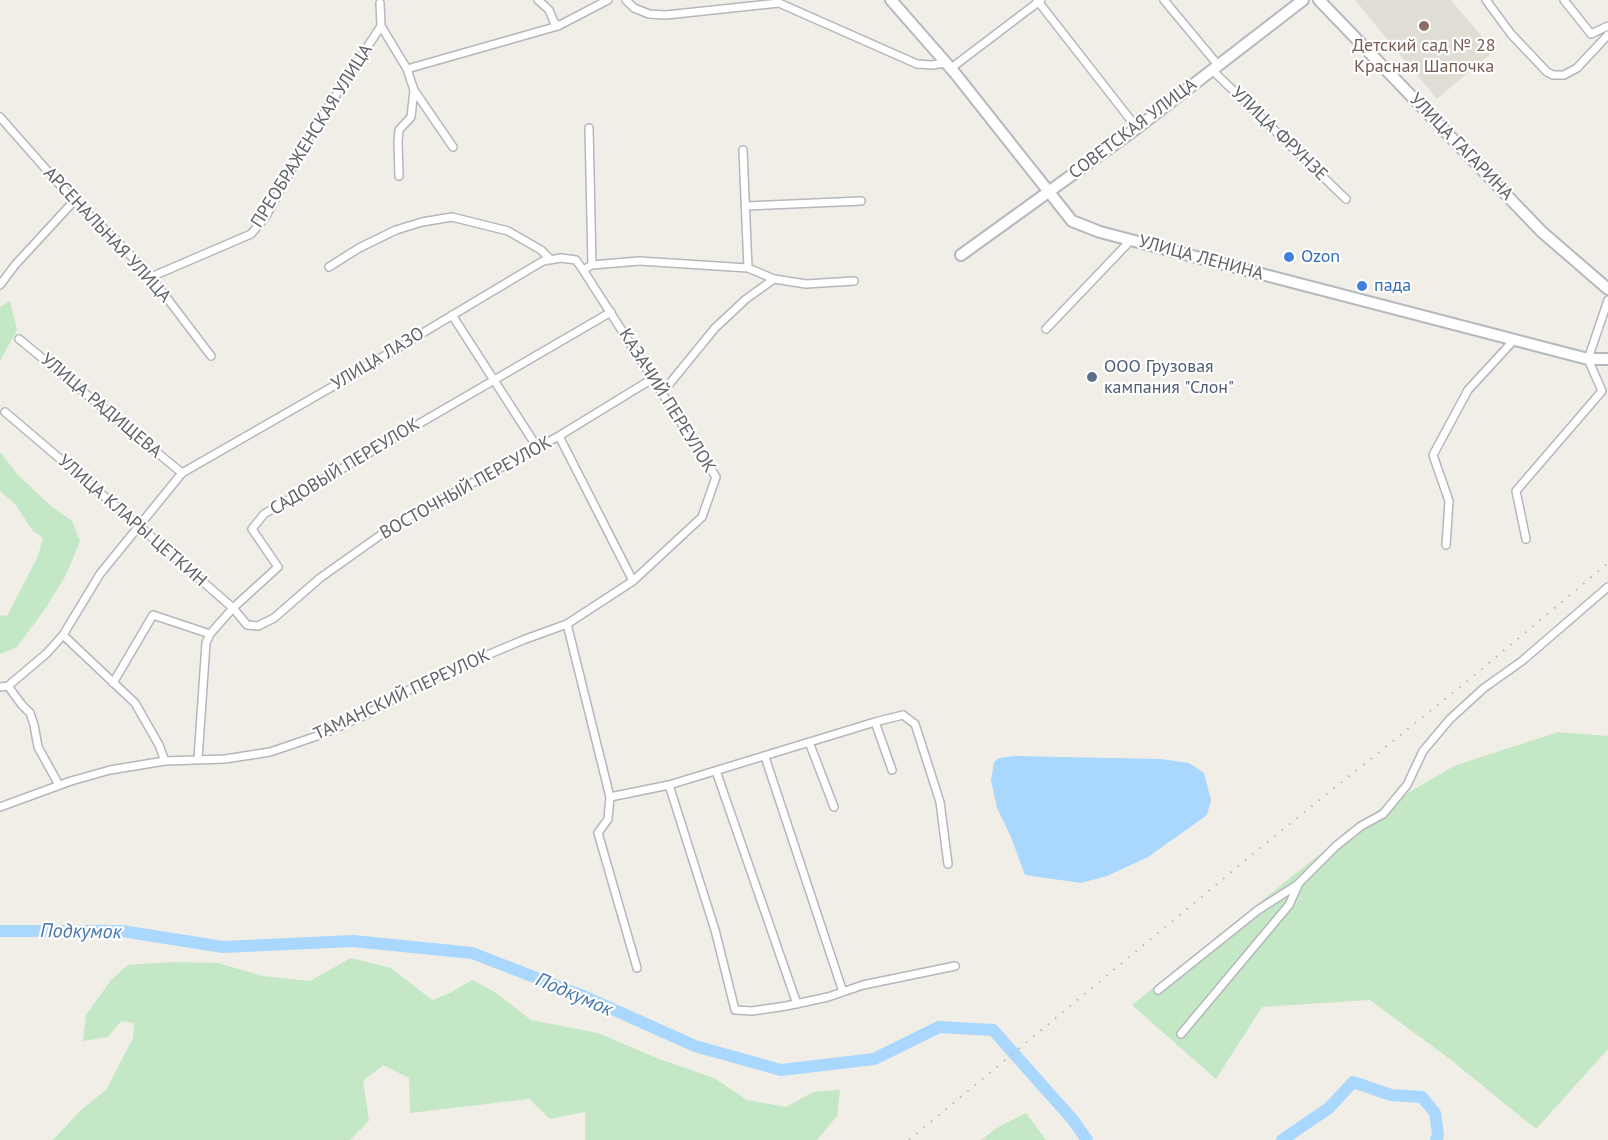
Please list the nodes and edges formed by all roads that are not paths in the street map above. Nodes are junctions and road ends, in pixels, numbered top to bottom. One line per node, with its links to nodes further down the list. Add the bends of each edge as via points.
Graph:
1 (538, 0): 13 (street)
2 (608, 0): 13 (street)
3 (626, 0): 16 (street, via 633,8 649,14 666,15 779,3 917,64)
4 (891, 0): 16 (street, УЛИЦА ЛЕНИНА)
5 (1164, 0): 17 (street, УЛИЦА ФРУНЗЕ)
6 (1303, 0): 17 (street, СОВЕТСКАЯ УЛИЦА)
7 (1319, 0): 42 (street, УЛИЦА ГАГАРИНА, via 1542,232)
8 (1486, 0): 15 (street, via 1547,72 1559,76 1577,68)
9 (1564, 0): 14 (street, via 1591,34)
10 (381, 1): 12 (street, ПРЕОБРАЖЕНСКАЯ УЛИЦА)
11 (1039, 1): 16 (street); 22 (street)
12 (381, 26): 18 (street); 38 (street, ПРЕОБРАЖЕНСКАЯ УЛИЦА, via 312,132 266,216 251,234)
13 (558, 26): 18 (street)
14 (1608, 26)
15 (1608, 35)
16 (947, 66): 26 (street, УЛИЦА ЛЕНИНА)
17 (1215, 68): 22 (street, СОВЕТСКАЯ УЛИЦА); 27 (street, УЛИЦА ФРУНЗЕ)
18 (406, 69): 19 (street)
19 (414, 90): 23 (street); 25 (street, via 411,117 399,130)
20 (2, 122): 28 (street, АРСЕНАЛЬНАЯ УЛИЦА)
21 (589, 128): 34 (street)
22 (1137, 128): 26 (street, СОВЕТСКАЯ УЛИЦА)
23 (453, 147)
24 (743, 150): 30 (street)
25 (399, 176)
26 (1048, 192): 31 (street, УЛИЦА ЛЕНИНА, via 1072,221); 32 (street, СОВЕТСКАЯ УЛИЦА)
27 (1346, 199)
28 (74, 201): 38 (street, АРСЕНАЛЬНАЯ УЛИЦА); 41 (street)
29 (861, 201): 30 (street)
30 (746, 206): 36 (street)
31 (1131, 240): 46 (street); 48 (street, УЛИЦА ЛЕНИНА)
32 (961, 255)
33 (549, 259): 35 (street, via 508,231 452,217 396,230); 37 (street, via 576,260); 45 (street, УЛИЦА ЛАЗО)
34 (592, 265): 36 (street, via 639,261); 37 (street)
35 (329, 267)
36 (748, 268): 39 (street)
37 (583, 270): 44 (street, КАЗАЧИЙ ПЕРЕУЛОК)
38 (151, 277): 49 (street, АРСЕНАЛЬНАЯ УЛИЦА)
39 (774, 279): 40 (street, via 806,284); 54 (street, via 715,328)
40 (854, 281)
41 (0, 285)
42 (1608, 289)
43 (1608, 300): 50 (street)
44 (611, 312): 52 (street, САДОВЫЙ ПЕРЕУЛОК); 53 (street, КАЗАЧИЙ ПЕРЕУЛОК)
45 (453, 315): 52 (street); 58 (street, УЛИЦА ЛАЗО)
46 (1046, 329)
47 (19, 339): 58 (street, УЛИЦА РАДИЩЕВА)
48 (1514, 340): 50 (street, УЛИЦА ЛЕНИНА); 61 (street, via 1468,390 1433,455 1449,501)
49 (212, 356)
50 (1588, 359): 51 (street, УЛИЦА ЛЕНИНА); 60 (street, via 1602,391 1516,490)
51 (1608, 359)
52 (493, 379): 57 (street); 64 (street, САДОВЫЙ ПЕРЕУЛОК, via 264,514 252,529 278,567)
53 (652, 379): 54 (street, КАЗАЧИЙ ПЕРЕУЛОК); 56 (street, ВОСТОЧНЫЙ ПЕРЕУЛОК)
54 (662, 393): 62 (street, КАЗАЧИЙ ПЕРЕУЛОК, via 716,477 702,517)
55 (5, 412): 59 (street, УЛИЦА КЛАРЫ ЦЕТКИН)
56 (559, 436): 57 (street, ВОСТОЧНЫЙ ПЕРЕУЛОК); 62 (street)
57 (537, 447): 66 (street, ВОСТОЧНЫЙ ПЕРЕУЛОК, via 396,524 320,578 274,618)
58 (182, 473): 59 (street, УЛИЦА ЛАЗО)
59 (139, 526): 64 (street, УЛИЦА КЛАРЫ ЦЕТКИН); 68 (street, УЛИЦА ЛАЗО, via 100,574)
60 (1527, 539)
61 (1446, 545)
62 (633, 581): 65 (street, ТАМАНСКИЙ ПЕРЕУЛОК)
63 (1608, 587): 85 (street, via 1450,719 1423,751 1407,785 1383,814 1336,846)
64 (233, 608): 66 (street, УЛИЦА КЛАРЫ ЦЕТКИН, via 247,625); 67 (street, САДОВЫЙ ПЕРЕУЛОК)
65 (567, 624): 75 (street, ТАМАНСКИЙ ПЕРЕУЛОК, via 421,683 322,734 270,752); 81 (street)
66 (258, 626)
67 (210, 634): 69 (street, via 153,615); 75 (street, via 206,643)
68 (63, 635): 69 (street); 70 (street, УЛИЦА ЛАЗО)
69 (113, 683): 76 (street, via 135,703)
70 (8, 686): 71 (street); 79 (street, via 30,713 38,747)
71 (0, 687)
72 (875, 722): 73 (street); 77 (street); 84 (street, via 903,716 915,724 940,802)
73 (809, 742): 74 (street); 83 (street)
74 (765, 757): 78 (street); 89 (street)
75 (198, 759): 76 (street, ТАМАНСКИЙ ПЕРЕУЛОК)
76 (165, 761): 79 (street, ТАМАНСКИЙ ПЕРЕУЛОК, via 110,770)
77 (892, 770)
78 (716, 771): 80 (street); 90 (street)
79 (59, 785): 82 (street, ТАМАНСКИЙ ПЕРЕУЛОК)
80 (669, 785): 81 (street); 90 (street, via 715,930 735,1010)
81 (610, 797): 87 (street, via 608,819 598,833)
82 (0, 807)
83 (834, 807)
84 (948, 864)
85 (1299, 883): 88 (street, via 1258,910); 91 (street, via 1289,905)
86 (955, 966): 89 (street)
87 (637, 968)
88 (1158, 990)
89 (843, 992): 90 (street)
90 (797, 1004)
91 (1181, 1034)

